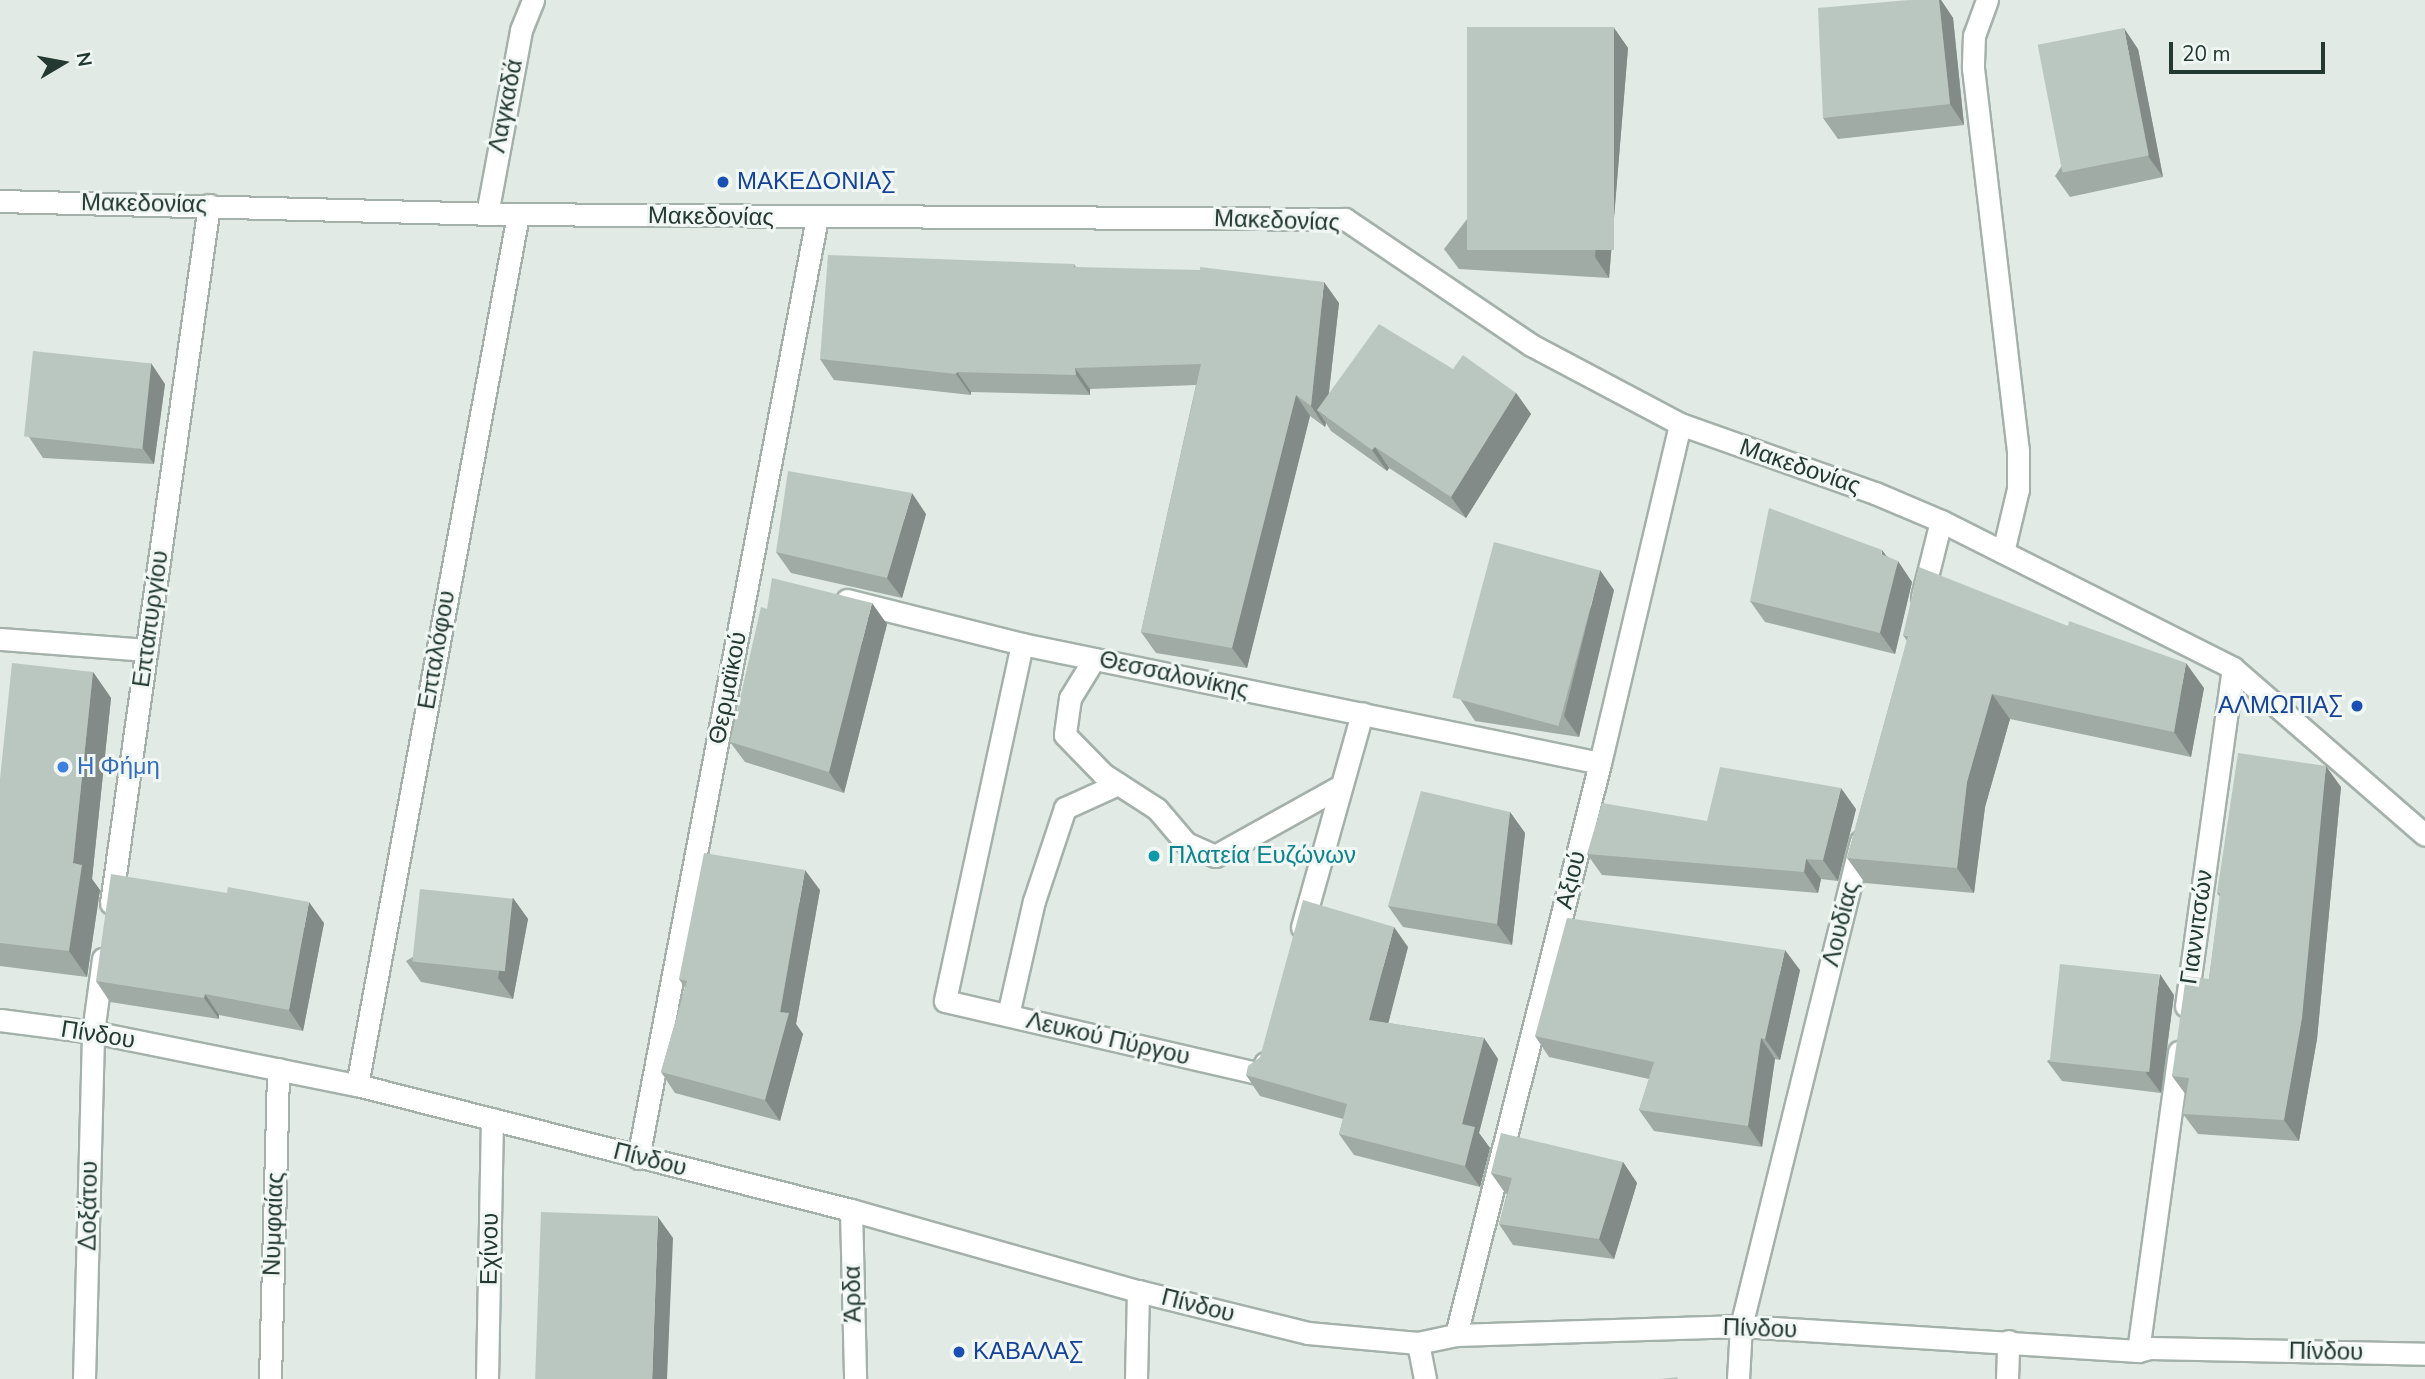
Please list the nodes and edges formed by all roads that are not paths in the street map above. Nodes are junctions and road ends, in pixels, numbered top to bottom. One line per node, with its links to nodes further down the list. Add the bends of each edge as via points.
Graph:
1 (533, 0): 5 (street, Λαγκαδά, via 521,30)
2 (1987, 0): 10 (street, via 1974,35 1973,68 2018,450 2018,489)
3 (0, 201): 4 (street, Μακεδονίας)
4 (209, 205): 5 (street, Μακεδονίας); 17 (street, Επταπυργίου)
5 (487, 214): 6 (street, Μακεδονίας)
6 (518, 215): 7 (street, Μακεδονίας); 32 (street, Επταλόφου)
7 (817, 218): 8 (street, Μακεδονίας, via 1345,219 1531,345); 11 (street, Θερμαϊκού)
8 (1680, 424): 9 (street, Μακεδονίας); 21 (street, Αξιού)
9 (1941, 521): 10 (street, Μακεδονίας); 14 (street)
10 (2003, 552): 19 (street, Μακεδονίας)
11 (750, 576): 12 (street); 34 (street, Θερμαϊκού)
12 (775, 582)
13 (827, 595): 16 (street, Θεσσαλονίκης)
14 (1918, 615)
15 (0, 639): 17 (street)
16 (1022, 644): 18 (street, Θεσσαλονίκης); 27 (street, Λευκού Πύργου, via 946,1001)
17 (146, 650): 29 (street, Επταπυργίου)
18 (1094, 659): 20 (street, Θεσσαλονίκης); 22 (street, via 1070,698 1065,735)
19 (2233, 668): 25 (street, Μακεδονίας); 41 (street, Γιαννιτσών)
20 (1362, 713): 21 (street, Θεσσαλονίκης); 23 (street)
21 (1600, 763): 38 (street, Αξιού)
22 (1118, 784): 23 (street, via 1157,809 1186,843 1215,856); 27 (street, via 1065,808 1034,901)
23 (1341, 786): 26 (street)
24 (1868, 816): 37 (street, Λουδίας)
25 (2425, 835)
26 (1298, 943)
27 (1007, 1015): 30 (street, Λευκού Πύργου, via 1262,1074)
28 (0, 1020): 29 (street, Πίνδου)
29 (93, 1032): 31 (street, Πίνδου); 43 (street, Δοξάτου)
30 (1269, 1048)
31 (278, 1069): 32 (street, Πίνδου); 44 (street, Νυμφαίας)
32 (357, 1085): 33 (street, Πίνδου)
33 (492, 1119): 34 (street, Πίνδου); 45 (street, Εχίνου)
34 (638, 1158): 35 (street, Πίνδου)
35 (851, 1210): 36 (street, Πίνδου); 46 (street, Άρδα)
36 (1138, 1291): 40 (street, Πίνδου, via 1308,1333); 47 (street)
37 (1741, 1326): 38 (street, Πίνδου); 39 (street, Πίνδου); 49 (street, Λουδίας)
38 (1457, 1335): 40 (street, Πίνδου)
39 (2008, 1341): 41 (street, Πίνδου); 50 (street)
40 (1418, 1343): 48 (street)
41 (2138, 1351): 42 (street, Πίνδου)
42 (2425, 1354)
43 (85, 1379)
44 (270, 1379)
45 (487, 1379)
46 (855, 1379)
47 (1136, 1379)
48 (1425, 1379)
49 (1738, 1379)
50 (2007, 1379)

